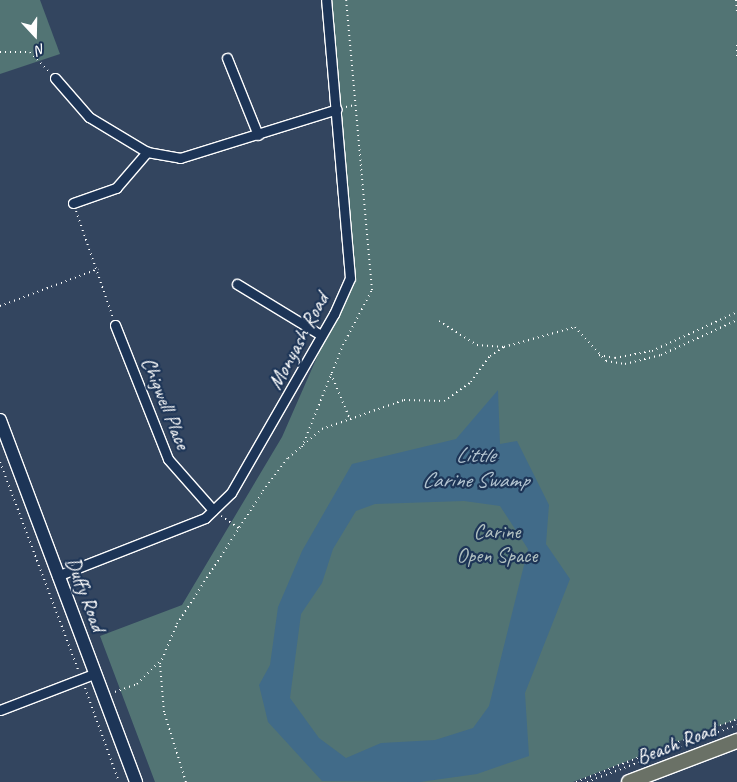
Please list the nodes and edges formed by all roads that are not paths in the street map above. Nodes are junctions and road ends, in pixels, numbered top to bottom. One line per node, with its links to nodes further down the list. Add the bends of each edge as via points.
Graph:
1 (326, 0): 4 (street, Monyash Road)
2 (227, 58): 5 (street)
3 (55, 78): 6 (street, via 89,116)
4 (337, 109): 5 (street); 10 (street, Monyash Road, via 350,278)
5 (258, 136): 6 (street, via 180,158)
6 (147, 152): 7 (street, via 116,188)
7 (73, 203)
8 (237, 284): 10 (street)
9 (115, 325): 12 (street, Chigwell Place, via 168,459)
10 (321, 335): 12 (street, Monyash Road, via 231,493)
11 (0, 420): 13 (main road, Duffy Road)
12 (213, 510): 13 (street, Monyash Road, via 185,527)
13 (57, 576): 14 (main road, Duffy Road)
14 (94, 674): 15 (street); 17 (main road, Duffy Road)
15 (0, 710)
16 (737, 741): 18 (main road, Beach Road)
17 (136, 782)
18 (629, 782)

